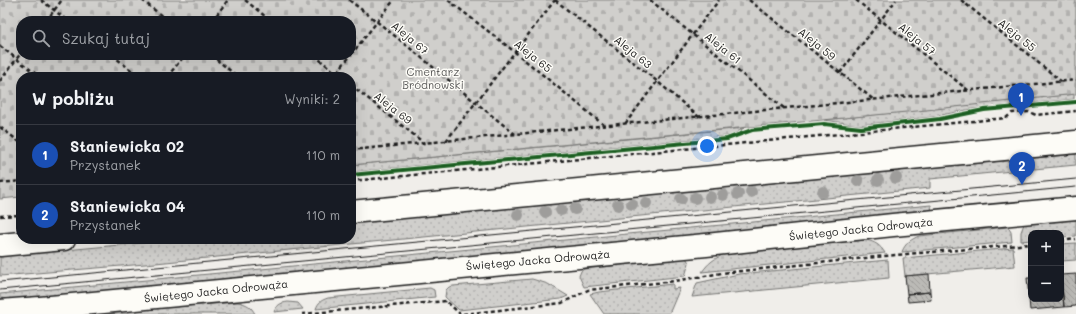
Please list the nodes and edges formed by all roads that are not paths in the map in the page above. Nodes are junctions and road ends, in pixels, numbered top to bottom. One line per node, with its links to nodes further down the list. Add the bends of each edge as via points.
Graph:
1 (1076, 142): 3 (main road)
2 (1076, 208): 6 (main road, Świętego Jacka Odrowąża)
3 (356, 212)
4 (16, 244): 5 (main road)
5 (0, 245)
6 (0, 311)

